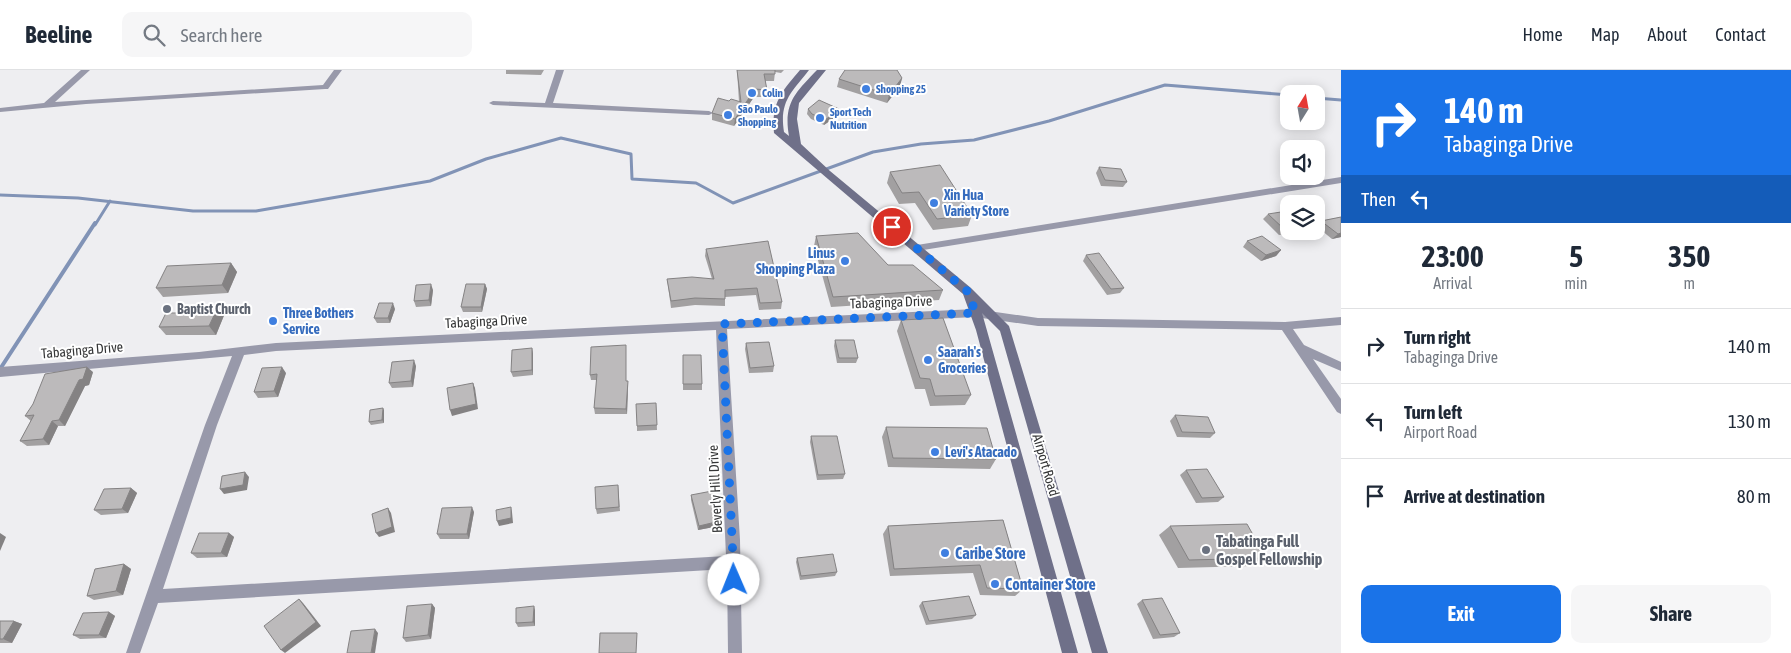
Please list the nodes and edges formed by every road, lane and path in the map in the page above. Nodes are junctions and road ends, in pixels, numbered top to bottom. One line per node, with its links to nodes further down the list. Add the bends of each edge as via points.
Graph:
1 (86, 70): 7 (street)
2 (338, 70): 7 (street, via 324,87)
3 (560, 70): 8 (street)
4 (805, 70): 11 (street, Airport Road, via 780,100 776,118 779,133)
5 (822, 70): 11 (street, via 792,106)
6 (493, 103): 8 (street)
7 (46, 106): 9 (street)
8 (548, 106): 10 (street)
9 (0, 110)
10 (709, 113)
11 (796, 145): 13 (street, Airport Road)
12 (1341, 180): 13 (street)
13 (917, 248): 14 (street, Airport Road)
14 (967, 291): 15 (street, Airport Road); 16 (street, Airport Road)
15 (976, 313): 16 (street, Tabaginga Drive); 18 (street, Tabaginga Drive); 29 (street, Airport Road)
16 (995, 316): 19 (street, Tabaginga Drive, via 1038,322); 30 (street, Airport Road, via 1006,329)
17 (1341, 321): 19 (street, Tabaginga Drive)
18 (722, 324): 21 (street, Tabaginga Drive); 25 (street, Beverly Hill Drive)
19 (1285, 326): 20 (street)
20 (1299, 347): 22 (street); 24 (street)
21 (240, 351): 23 (street, Tabaginga Drive); 26 (street, via 219,400)
22 (1341, 367)
23 (0, 372)
24 (1341, 409)
25 (733, 562): 26 (street); 28 (street, Beverly Hill Drive)
26 (155, 596): 27 (street)
27 (133, 653)
28 (735, 653)
29 (1070, 653)
30 (1100, 653)

